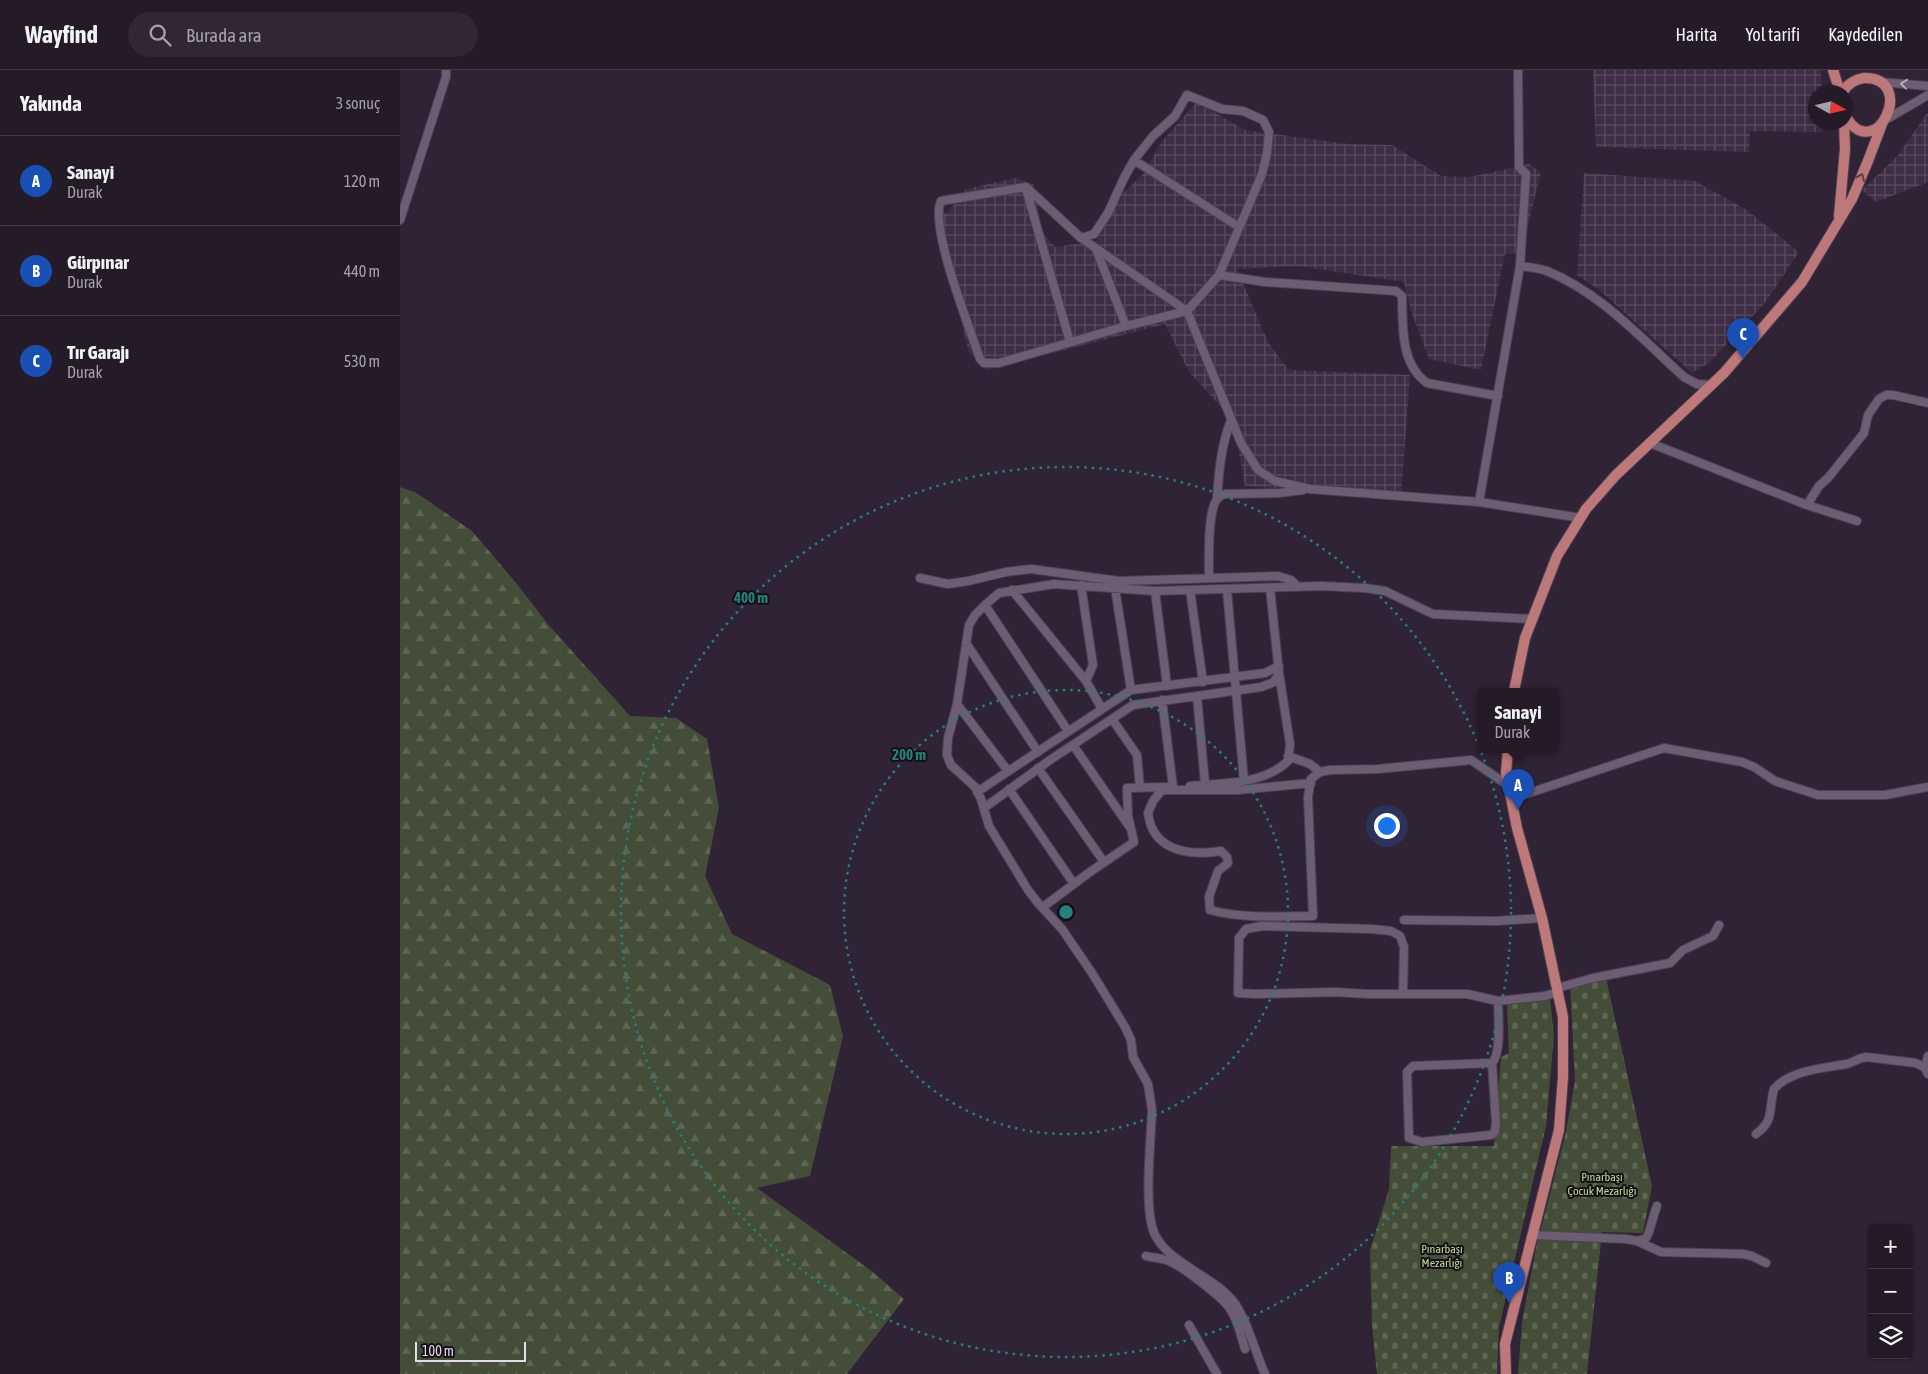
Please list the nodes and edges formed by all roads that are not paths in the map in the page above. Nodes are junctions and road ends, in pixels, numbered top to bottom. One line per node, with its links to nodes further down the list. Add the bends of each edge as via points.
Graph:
1 (446, 70): 15 (street)
2 (1518, 70): 20 (street, via 1519,167 1526,174)
3 (1833, 70): 6 (main road)
4 (1863, 70): 5 (main road)
5 (1877, 80): 7 (main road, via 1856,80); 8 (street, one-way to 5); 10 (main road, via 1889,93 1890,102)
6 (1839, 85)
7 (1848, 85)
8 (1928, 86)
9 (1928, 95): 10 (street)
10 (1884, 121): 11 (main road, via 1871,131); 16 (main road, one-way to 10, via 1852,199)
11 (1853, 125)
12 (1844, 130): 16 (main road)
13 (1134, 160): 17 (street); 17 (street, via 1175,116 1186,95 1263,120 1269,132 1268,153); 18 (street, via 1094,234)
14 (1026, 187): 18 (street); 24 (street); 24 (street, via 941,202 938,208 942,244 984,363 999,364)
15 (400, 220)
16 (1838, 220): 25 (main road, via 1802,282)
17 (1239, 227): 21 (street)
18 (1081, 238): 19 (street)
19 (1096, 249): 22 (street); 23 (street)
20 (1520, 266): 25 (street, via 1546,270 1584,290 1610,309 1684,378 1696,384); 26 (street)
21 (1218, 275): 22 (street); 26 (street, via 1265,282 1396,291 1402,296 1408,357 1420,378 1427,383)
22 (1187, 311): 23 (street); 28 (street)
23 (1126, 326): 24 (street)
24 (1070, 342)
25 (1712, 385): 29 (main road)
26 (1498, 396): 32 (street)
27 (1928, 403): 33 (street, via 1893,395 1879,399 1868,415 1864,433)
28 (1231, 420): 30 (street, via 1258,470 1275,481); 31 (street, via 1224,439)
29 (1650, 443): 33 (street); 34 (main road, via 1616,475)
30 (1310, 489): 31 (street, via 1225,494); 32 (street)
31 (1218, 498): 36 (street, via 1210,529)
32 (1479, 502): 34 (street)
33 (1807, 505): 35 (street)
34 (1581, 518): 47 (main road, via 1557,556)
35 (1857, 521)
36 (1209, 577): 37 (street, via 1119,581 1031,570 948,584); 39 (street, via 1278,576 1291,580)
37 (920, 578)
38 (1080, 585): 40 (street); 42 (street, via 1054,584); 51 (street, via 1093,665)
39 (1298, 587): 41 (street); 47 (street, via 1365,588 1385,592 1433,614)
40 (1115, 588): 45 (street); 55 (street)
41 (1270, 588): 44 (street); 49 (street)
42 (1012, 590): 46 (street, via 999,594); 51 (street)
43 (1190, 590): 44 (street); 45 (street); 52 (street)
44 (1227, 590): 50 (street)
45 (1155, 591): 53 (street)
46 (985, 605): 48 (street, via 970,625); 62 (street)
47 (1533, 618): 54 (main road, via 1525,638)
48 (966, 643): 59 (street); 64 (street)
49 (1279, 669): 50 (street); 56 (street, via 1274,682); 66 (street, via 1290,744)
50 (1235, 678): 52 (street); 56 (street)
51 (1086, 681): 60 (street)
52 (1203, 682): 53 (street)
53 (1167, 686): 55 (street)
54 (1515, 688)
55 (1131, 690): 60 (street)
56 (1237, 691): 57 (street); 70 (street)
57 (1197, 696): 58 (street); 72 (street)
58 (1162, 700): 61 (street, via 1133,705); 74 (street)
59 (957, 704): 68 (street); 78 (street, via 947,755 951,765)
60 (1102, 709): 62 (street)
61 (1112, 719): 63 (street); 76 (street, via 1137,755)
62 (1068, 731): 64 (street)
63 (1073, 744): 67 (street); 81 (street)
64 (1038, 752): 68 (street)
65 (1508, 753): 73 (main road)
66 (1288, 756): 69 (street, via 1310,764); 70 (street, via 1288,761 1280,768)
67 (1038, 768): 77 (street); 82 (street)
68 (1008, 771): 78 (street)
69 (1320, 772): 71 (street); 73 (street, via 1471,760)
70 (1244, 781): 72 (street)
71 (1310, 783): 71 (street, via 1313,916 1222,914 1210,910 1209,897 1218,871 1228,863 1227,857 1222,851 1206,854 1180,851 1163,842 1153,830 1148,814 1162,790 1237,790)
72 (1205, 784): 74 (street)
73 (1509, 786): 79 (main road)
74 (1173, 787): 76 (street)
75 (1928, 787): 79 (street, via 1885,795 1818,795 1775,781 1742,762 1664,748)
76 (1140, 788): 81 (street, via 1127,788)
77 (1009, 789): 80 (street); 83 (street)
78 (977, 792): 80 (street)
79 (1512, 800): 85 (main road)
80 (984, 808): 84 (street, via 989,826 1002,849)
81 (1131, 830): 82 (street, via 1134,842)
82 (1104, 862): 83 (street)
83 (1074, 884): 84 (street)
84 (1043, 907): 103 (street, via 1062,929 1125,1027 1133,1057 1148,1084 1152,1110 1149,1212 1156,1235 1170,1252 1233,1301)
85 (1542, 918): 86 (street); 88 (main road)
86 (1404, 920)
87 (1719, 925): 88 (street, via 1713,936 1683,950 1670,963 1593,978)
88 (1557, 990): 90 (street, via 1545,996); 96 (main road, via 1563,1016 1564,1077 1559,1130)
89 (1403, 994): 89 (street, via 1238,993 1239,938 1246,928 1262,926 1391,931 1400,936 1404,947); 90 (street, via 1467,994)
90 (1498, 1002): 92 (street, via 1496,1060)
91 (1928, 1056): 93 (street)
92 (1492, 1063): 92 (street, via 1413,1066 1407,1072 1409,1138 1422,1142 1495,1132)
93 (1926, 1071): 94 (street, via 1916,1063 1866,1057 1803,1071 1774,1089 1770,1118 1766,1127)
94 (1756, 1134)
95 (1657, 1206): 97 (street, via 1649,1234)
96 (1532, 1235): 97 (street); 104 (main road, via 1505,1344)
97 (1637, 1241): 99 (street, via 1661,1252 1743,1254)
98 (1146, 1256): 101 (street, via 1169,1261 1228,1306)
99 (1766, 1263)
100 (1189, 1325): 102 (street)
101 (1245, 1349)
102 (1217, 1374)
103 (1265, 1374)
104 (1506, 1374)

